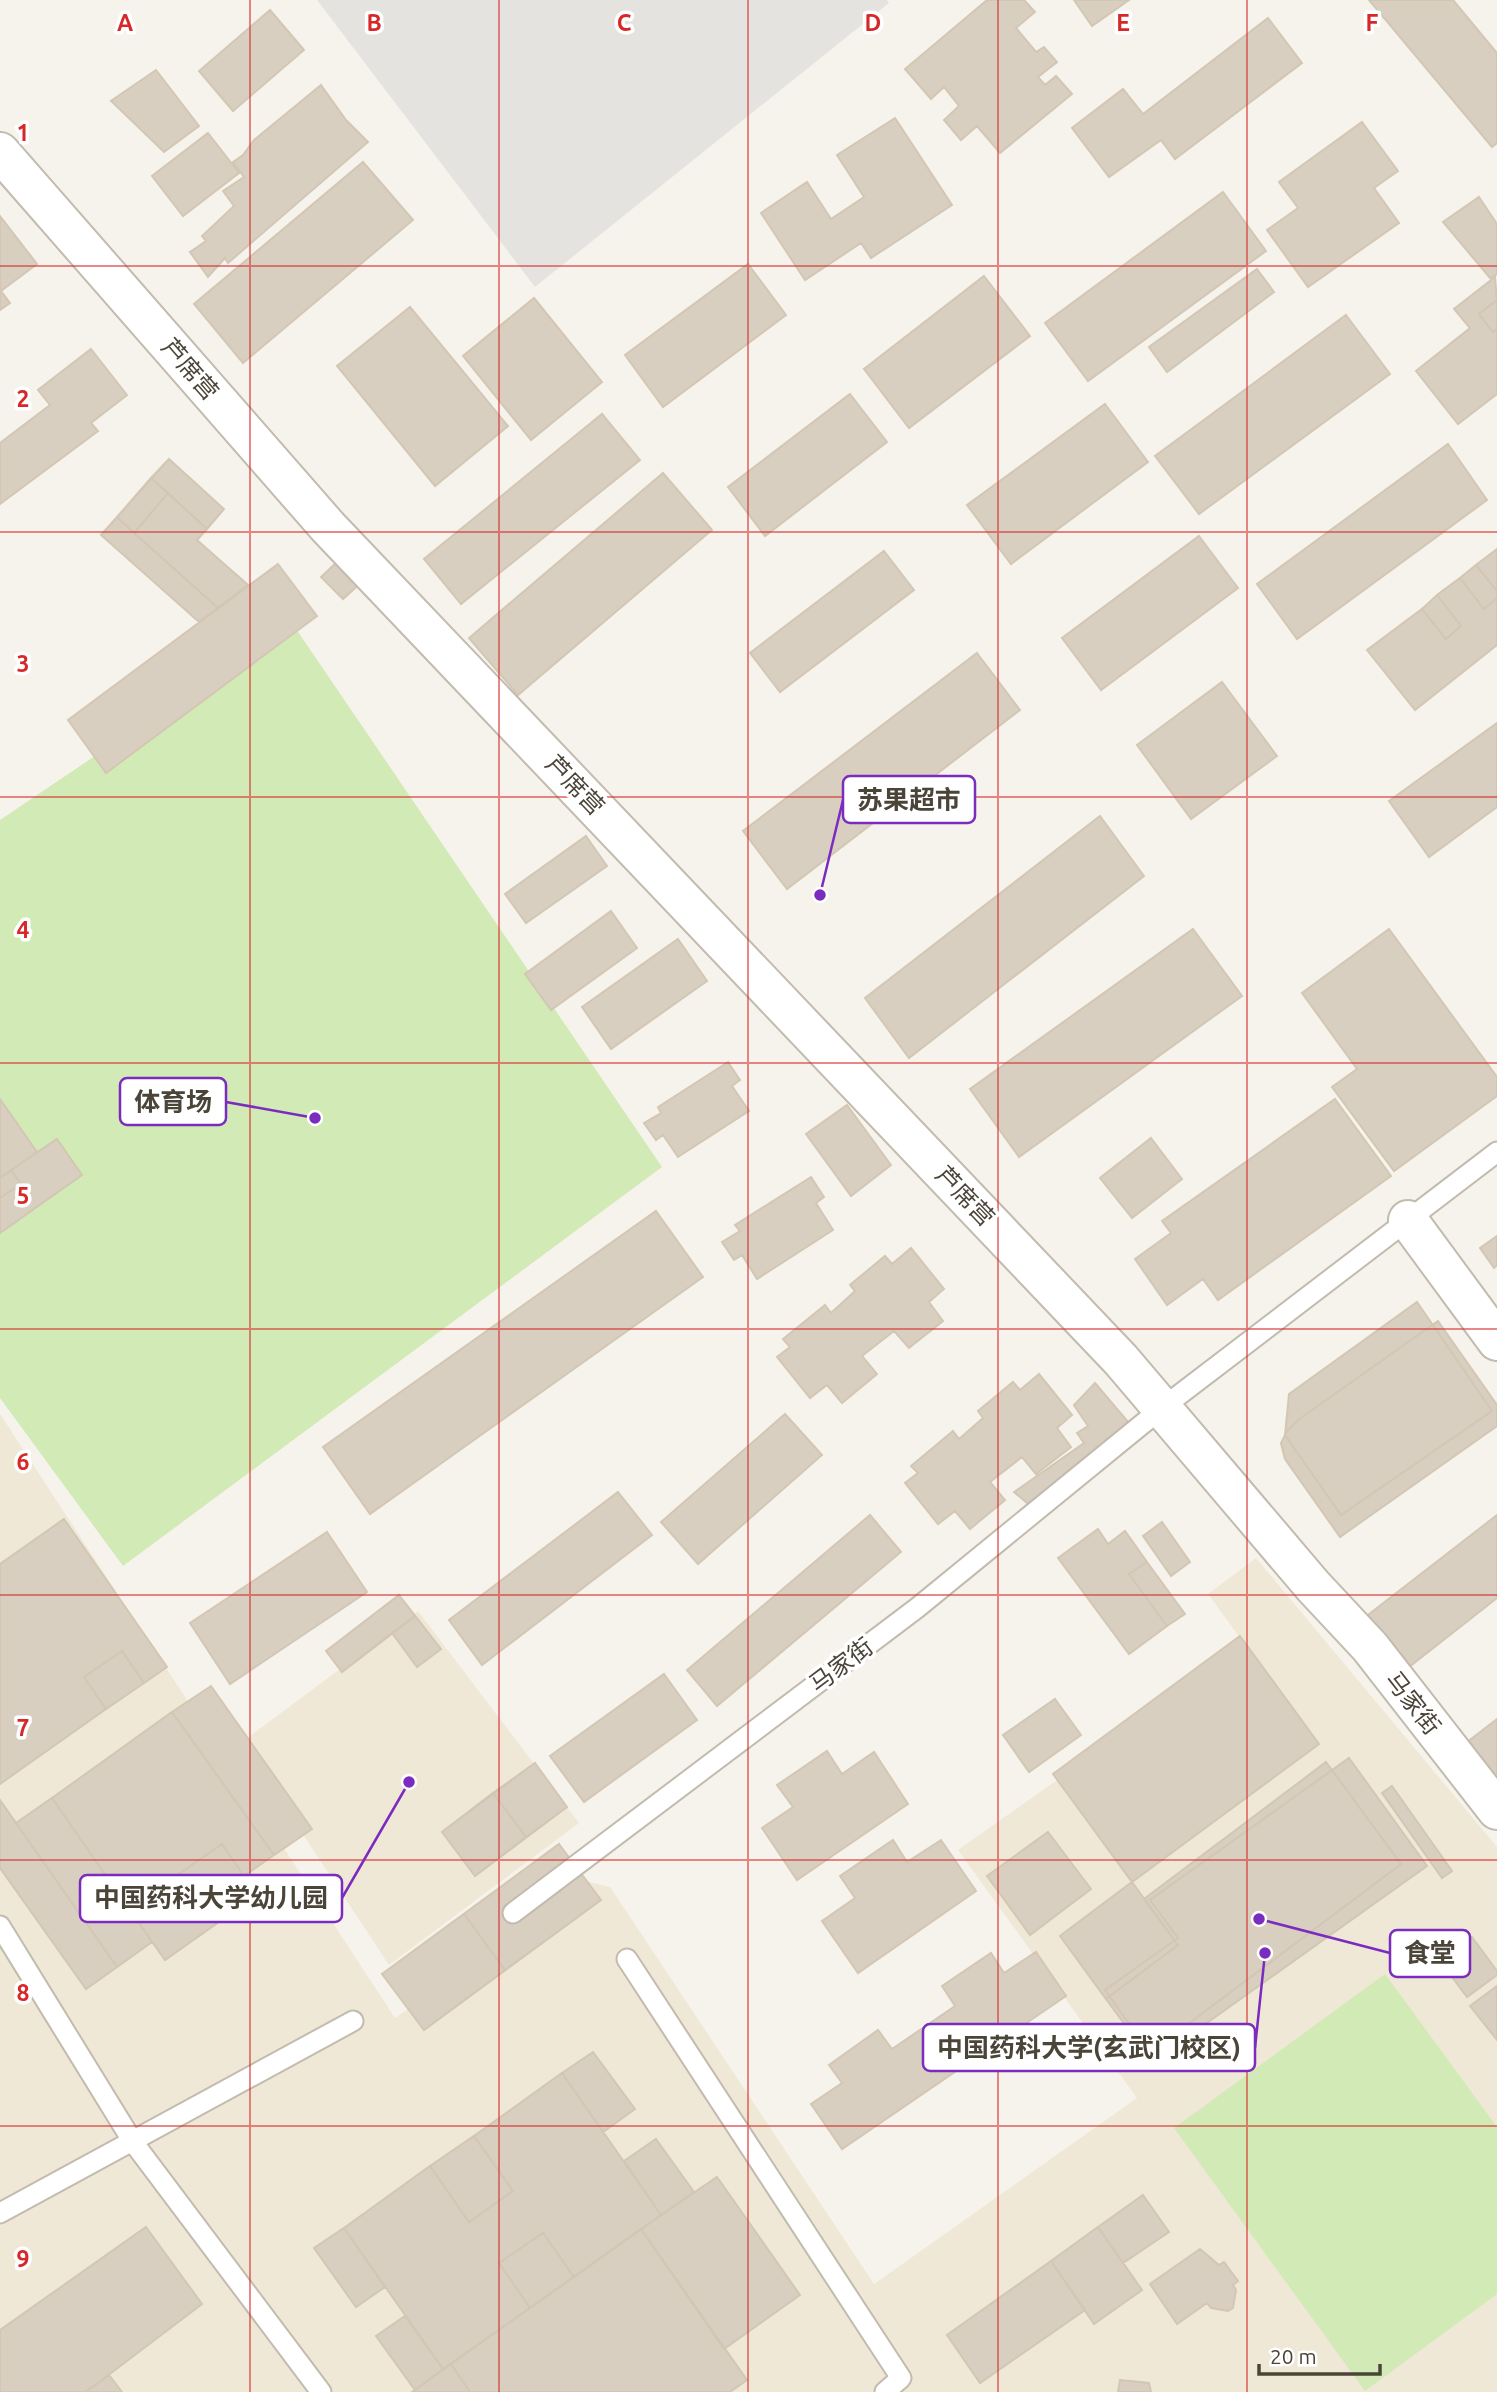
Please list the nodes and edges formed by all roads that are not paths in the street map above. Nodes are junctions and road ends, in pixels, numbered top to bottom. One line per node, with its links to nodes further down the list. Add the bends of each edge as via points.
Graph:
1 (0, 152): 5 (street, 芦席营, via 328,527 1121,1360)
2 (1497, 1152): 3 (lane, 马家街)
3 (1408, 1220): 4 (street); 5 (lane, 马家街)
4 (1497, 1341)
5 (1161, 1408): 6 (street, 马家街, via 1370,1647); 7 (lane, 马家街, via 917,1608)
6 (1497, 1810)
7 (513, 1913)
8 (0, 1926): 11 (lane)
9 (628, 1958): 14 (lane, via 901,2378)
10 (353, 2021): 11 (lane)
11 (134, 2142): 12 (lane); 13 (lane)
12 (0, 2214)
13 (321, 2392)
14 (885, 2392)

